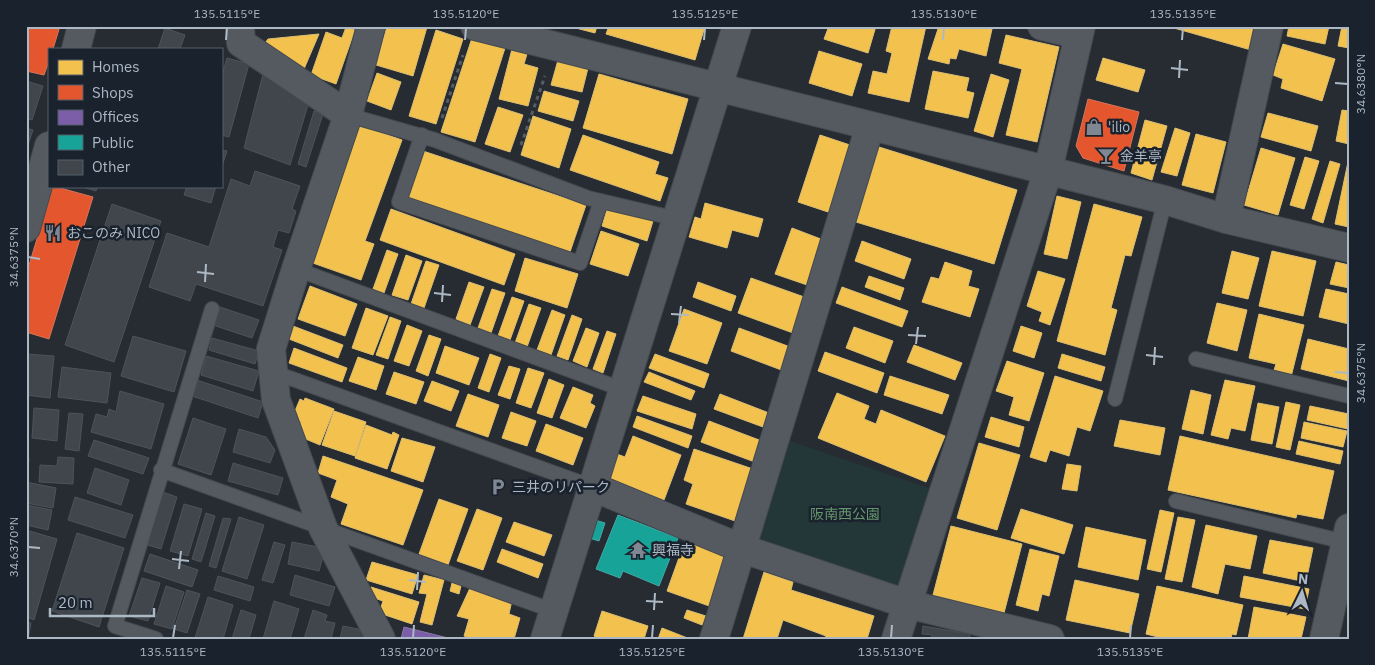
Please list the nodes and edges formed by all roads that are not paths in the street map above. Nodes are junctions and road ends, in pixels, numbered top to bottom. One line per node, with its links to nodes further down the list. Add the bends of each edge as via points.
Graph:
1 (82, 26): 9 (street)
2 (371, 26): 11 (street)
3 (737, 26): 10 (street)
4 (1042, 26): 7 (street)
5 (1269, 26): 19 (street)
6 (244, 27): 11 (street, via 241,43)
7 (1080, 31): 15 (street)
8 (470, 36): 10 (street, via 556,47)
9 (76, 48)
10 (718, 88): 12 (street); 18 (street)
11 (348, 115): 13 (lane); 22 (street)
12 (870, 126): 15 (street); 34 (street)
13 (422, 135): 17 (lane); 17 (lane, via 398,202 580,263)
14 (48, 150): 20 (street)
15 (1048, 171): 16 (street); 35 (street)
16 (1165, 200): 19 (street); 28 (lane)
17 (601, 201): 18 (lane)
18 (677, 219): 26 (street)
19 (1226, 219): 21 (street)
20 (26, 228)
21 (1349, 248)
22 (296, 269): 25 (street, via 271,349); 26 (lane)
23 (212, 310): 29 (lane)
24 (1196, 358): 27 (lane)
25 (273, 372): 30 (lane); 32 (street, via 276,400)
26 (624, 390): 30 (street)
27 (1349, 396)
28 (1115, 400)
29 (161, 470): 32 (lane); 37 (lane, via 115,626)
30 (593, 488): 34 (street); 36 (street)
31 (1176, 501): 33 (lane)
32 (323, 528): 36 (lane); 38 (street)
33 (1348, 538): 43 (street)
34 (743, 548): 35 (street); 40 (street)
35 (907, 604): 41 (street); 42 (street)
36 (554, 611): 39 (street)
37 (156, 639)
38 (382, 639)
39 (545, 639)
40 (714, 639)
41 (896, 639)
42 (1050, 639)
43 (1324, 639)

